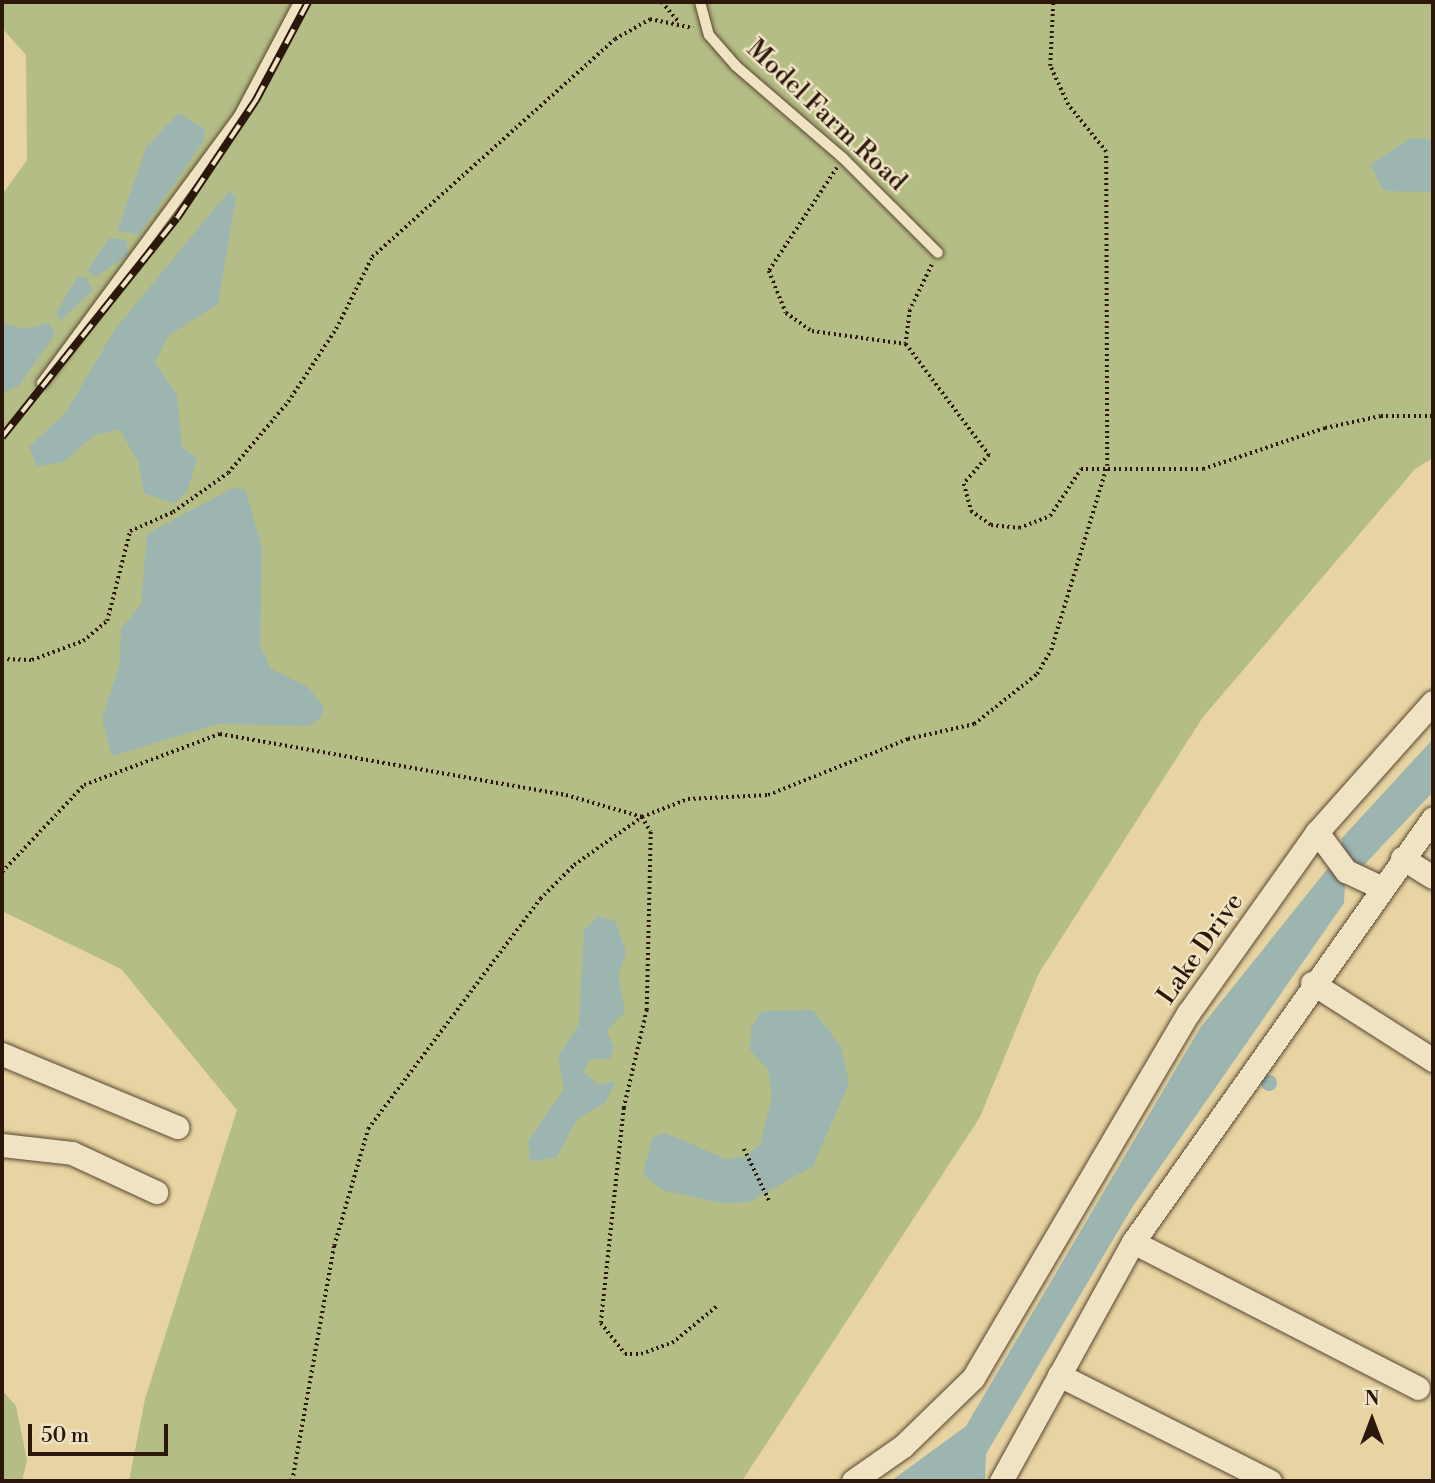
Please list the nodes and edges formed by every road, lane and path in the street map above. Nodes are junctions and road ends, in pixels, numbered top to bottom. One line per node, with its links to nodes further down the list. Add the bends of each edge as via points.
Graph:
1 (299, 2): 10 (lane, via 239,116)
2 (662, 2): 5 (path)
3 (700, 2): 6 (lane, Model Farm Road)
4 (1053, 2): 12 (path, via 1050,66 1068,106 1106,152)
5 (678, 21): 6 (path); 13 (path, via 650,19 615,39 372,257 336,329 288,402 228,473 173,512 130,531 107,621 83,640 32,660)
6 (709, 36): 7 (lane, Model Farm Road)
7 (844, 158): 8 (lane, Model Farm Road); 9 (path, via 769,271 786,313 812,331)
8 (938, 253): 9 (path, via 910,310)
9 (906, 344): 12 (path, via 989,455 964,484 971,511 991,525 1019,528 1051,516 1081,469)
10 (42, 383)
11 (1433, 415): 12 (path, via 1381,415 1325,428 1203,470 1157,473)
12 (1107, 466): 15 (path, via 1051,650 1037,674 974,724 908,739 768,795 688,799)
13 (2, 659)
14 (1433, 702): 17 (street, Lake Drive)
15 (642, 817): 19 (path, via 566,795 220,734 85,785); 31 (path, via 651,832 647,1010 624,1108 601,1323 625,1353 641,1354 672,1343); 34 (path, via 574,865 540,899 368,1129 334,1246)
16 (1433, 818): 18 (street)
17 (1317, 832): 21 (street, via 1346,870); 35 (street, Lake Drive, via 1189,1012 973,1378 903,1446)
18 (1402, 858): 20 (street); 21 (street)
19 (2, 872)
20 (1433, 877)
21 (1381, 887): 22 (street)
22 (1312, 983): 24 (street); 30 (street)
23 (2, 1054): 25 (street)
24 (1433, 1060)
25 (177, 1127)
26 (2, 1145): 28 (street, via 72,1153)
27 (744, 1149): 29 (path)
28 (156, 1192)
29 (769, 1200)
30 (1133, 1242): 32 (street); 33 (street)
31 (717, 1306)
32 (1059, 1375): 36 (street); 37 (street)
33 (1418, 1388)
34 (292, 1481)
35 (853, 1481)
36 (1001, 1481)
37 (1270, 1481)

